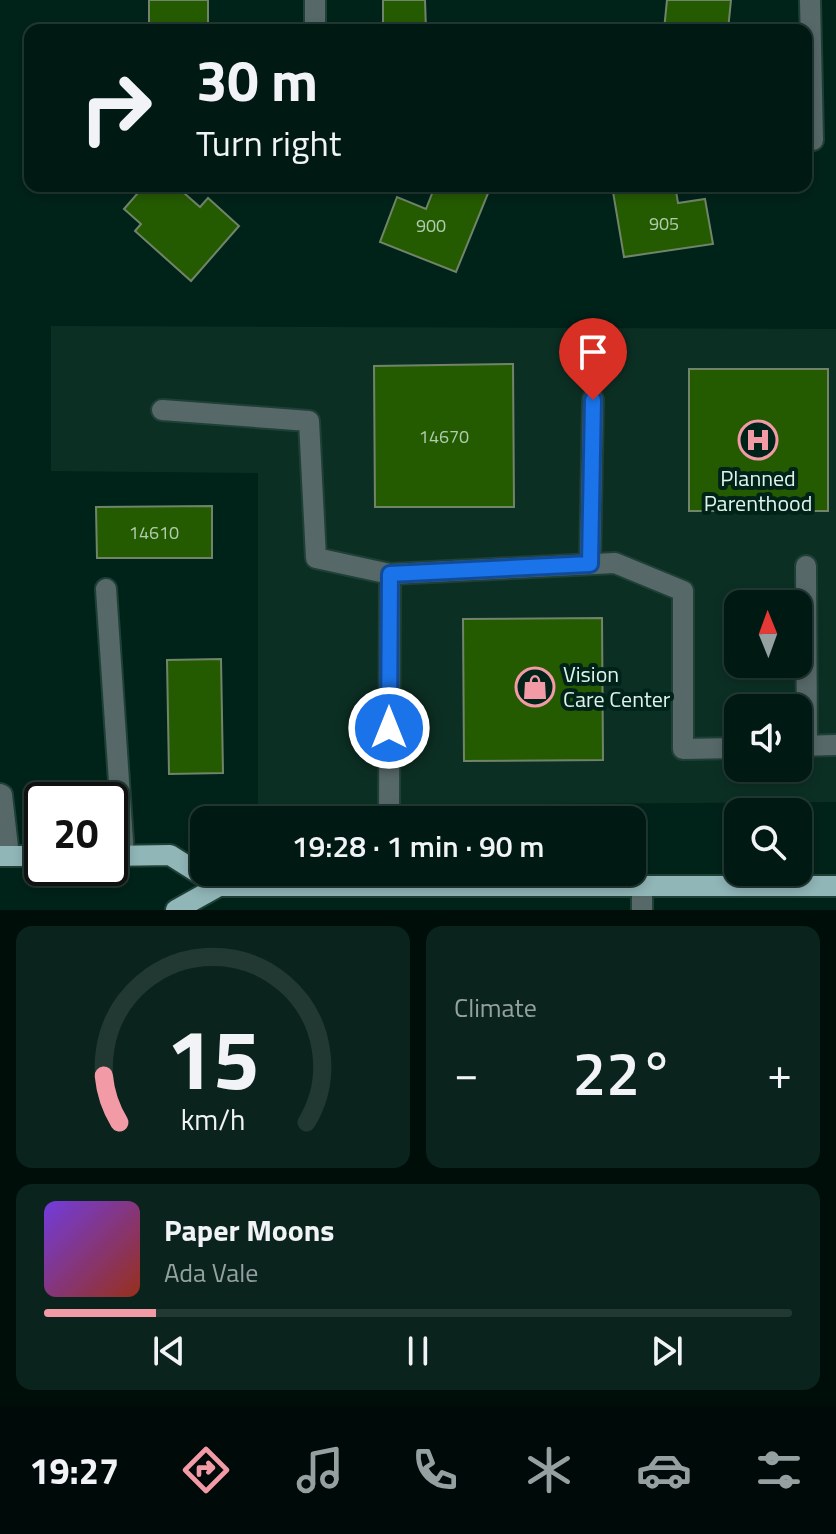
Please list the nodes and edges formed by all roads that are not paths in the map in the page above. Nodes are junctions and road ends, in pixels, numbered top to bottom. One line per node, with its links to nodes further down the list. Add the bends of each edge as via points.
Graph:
1 (315, 0): 3 (street)
2 (810, 0): 4 (street)
3 (315, 24)
4 (811, 24)
5 (812, 93): 6 (street)
6 (813, 140)
7 (593, 400): 9 (street)
8 (162, 410): 11 (street, via 309,421 316,558)
9 (590, 564): 11 (street); 16 (street, via 615,563 683,591 683,749)
10 (806, 566): 13 (street)
11 (390, 574): 19 (street)
12 (106, 589): 17 (street)
13 (803, 694)
14 (836, 745): 15 (street)
15 (812, 746)
16 (724, 748)
17 (114, 782)
18 (0, 794): 20 (street)
19 (389, 806)
20 (5, 856)
21 (128, 856): 22 (main road, via 170,855)
22 (190, 868)
23 (646, 885): 26 (main road)
24 (219, 886): 27 (main road)
25 (642, 886): 28 (street)
26 (836, 886)
27 (176, 910)
28 (642, 910)

